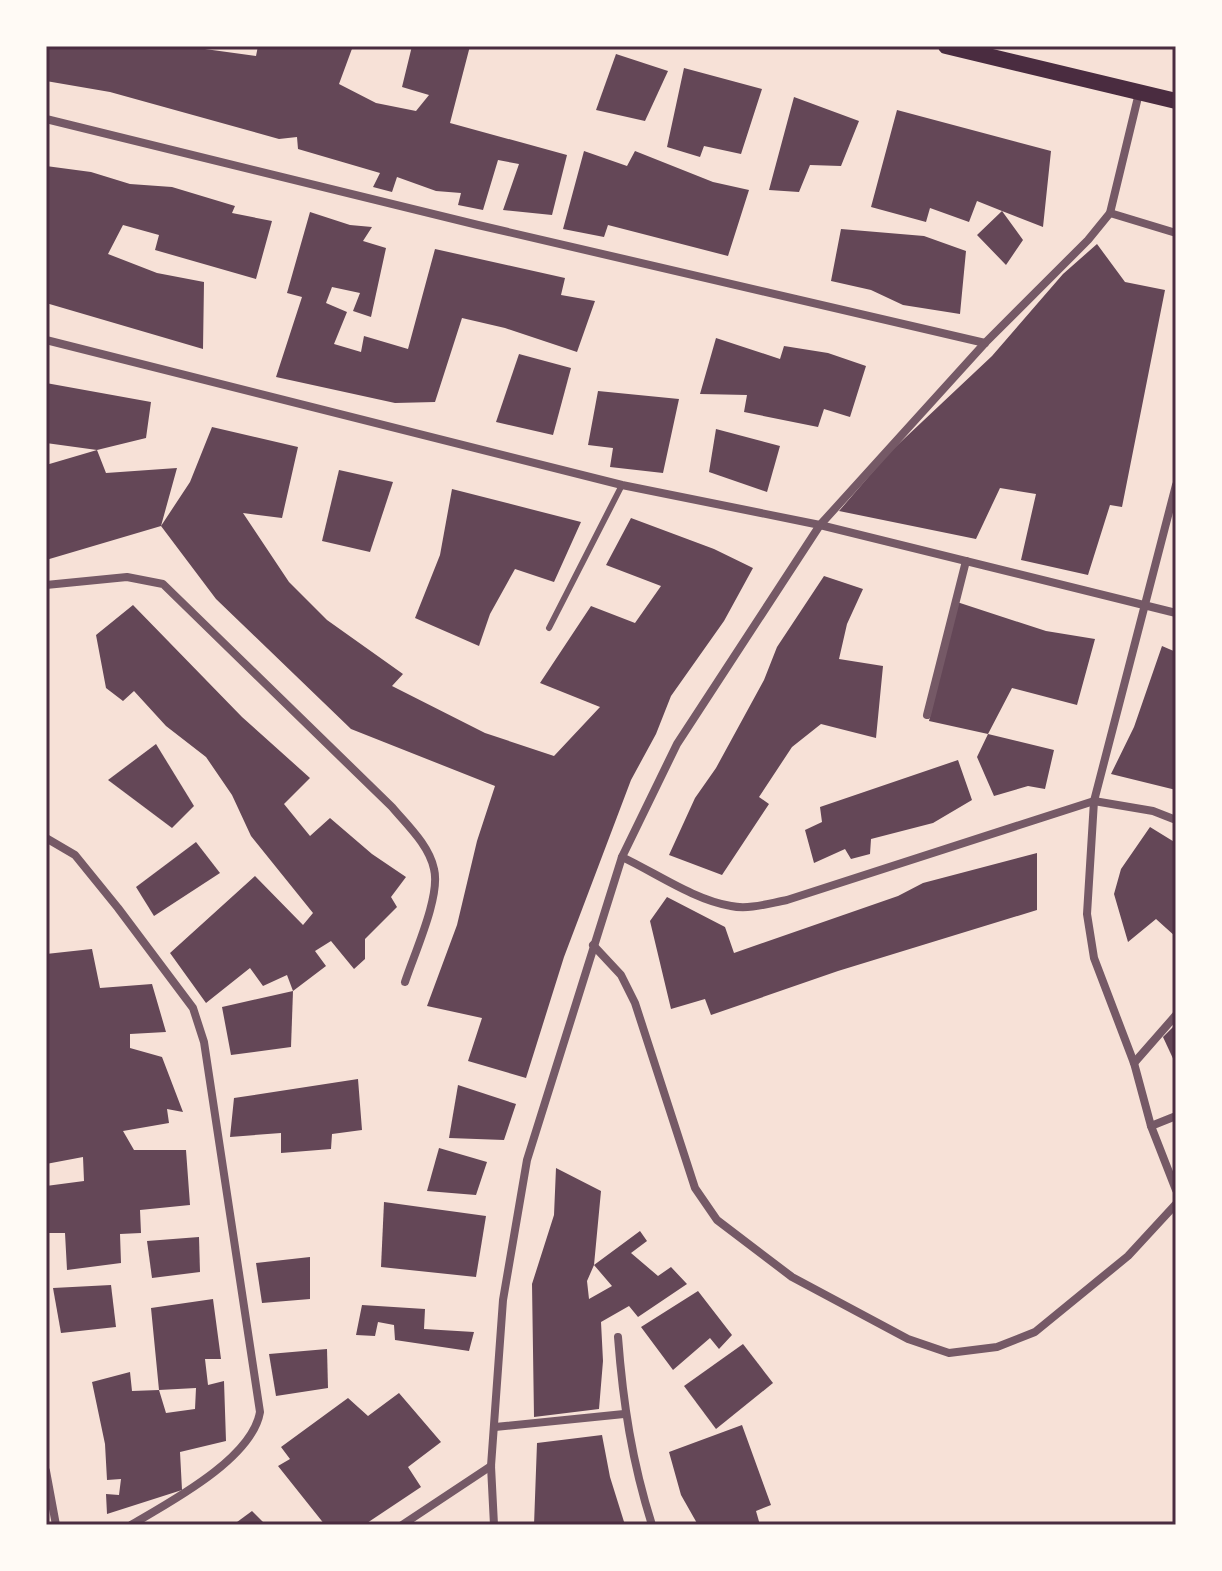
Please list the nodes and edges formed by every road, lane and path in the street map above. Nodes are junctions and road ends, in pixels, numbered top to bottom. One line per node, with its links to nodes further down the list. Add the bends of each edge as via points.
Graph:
1 (946, 46): 2 (main road)
2 (1139, 93): 3 (main road); 5 (street)
3 (1176, 101)
4 (46, 119): 8 (street)
5 (1110, 213): 6 (street); 8 (street)
6 (1176, 233)
7 (46, 340): 9 (street)
8 (985, 343): 11 (street)
9 (622, 485): 11 (street); 16 (lane)
10 (1176, 485): 14 (street)
11 (820, 525): 12 (street); 21 (street, via 677,744)
12 (966, 561): 14 (street); 17 (street)
13 (46, 585): 23 (street, via 127,577 163,584 392,807 421,841 436,885)
14 (1145, 605): 15 (street); 18 (street)
15 (1176, 613)
16 (549, 628)
17 (927, 715)
18 (1094, 801): 19 (street); 21 (street, via 787,900 754,906 712,900); 25 (street, via 1089,938)
19 (1176, 820)
20 (46, 838): 36 (street, via 75,855 193,1008 204,1042 260,1412 258,1426 232,1456)
21 (622, 857): 22 (street)
22 (593, 945): 29 (street, via 621,975 635,1003 695,1188 717,1220 792,1277 908,1339 949,1353 997,1347 1035,1332 1128,1256); 32 (street, via 527,1160 503,1300)
23 (405, 982)
24 (1176, 1015): 25 (street)
25 (1134, 1063): 27 (street)
26 (1176, 1116): 27 (street)
27 (1151, 1126): 28 (street)
28 (1176, 1190)
29 (1176, 1204)
30 (618, 1337): 31 (street)
31 (624, 1414): 32 (street); 39 (street)
32 (495, 1427): 33 (street)
33 (491, 1466): 37 (street); 38 (street)
34 (46, 1471): 35 (street)
35 (56, 1525)
36 (131, 1525)
37 (402, 1525)
38 (494, 1525)
39 (652, 1525)

